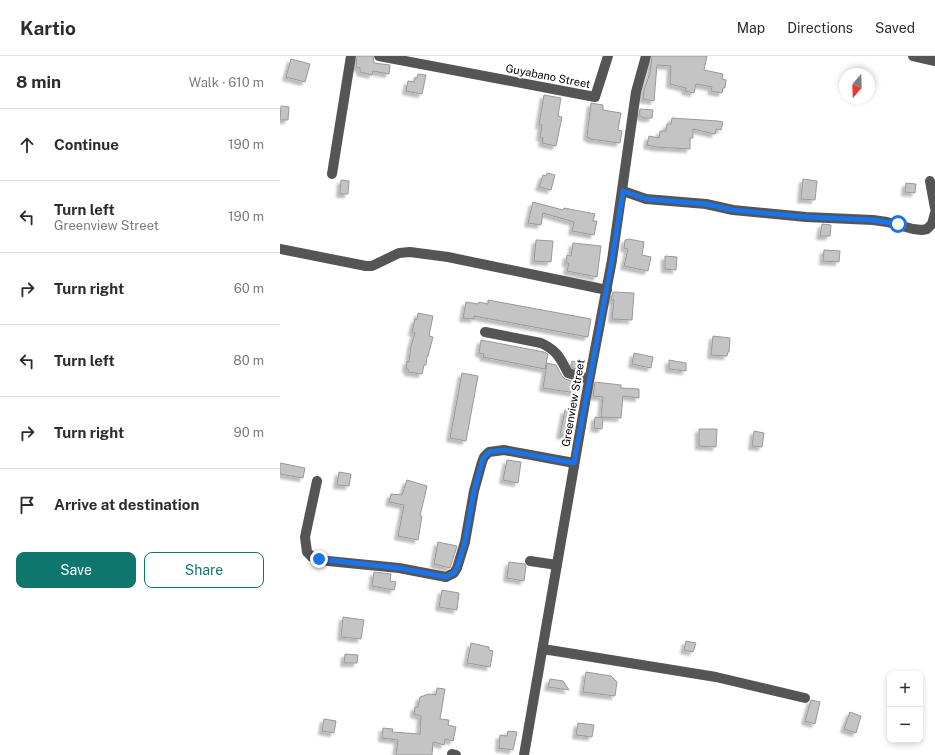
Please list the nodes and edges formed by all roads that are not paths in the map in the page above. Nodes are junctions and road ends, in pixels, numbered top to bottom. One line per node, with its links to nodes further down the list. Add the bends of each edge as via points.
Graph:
1 (351, 56): 7 (street)
2 (379, 56): 3 (street, Guyabano Street, via 595,97)
3 (608, 56)
4 (646, 56): 9 (street, Greenview Street, via 636,92)
5 (914, 56): 6 (street)
6 (935, 61)
7 (332, 174)
8 (930, 181): 10 (street)
9 (623, 191): 11 (street, via 646,199 806,217 873,220 922,230 932,224); 13 (street, Greenview Street)
10 (935, 208)
11 (935, 213)
12 (280, 249): 13 (street, via 366,266 372,266 399,253 410,252 448,257)
13 (607, 290): 15 (street, Greenview Street)
14 (485, 332): 15 (street, via 545,345 555,351 568,373)
15 (589, 379): 16 (street, Greenview Street)
16 (574, 463): 17 (street, via 504,450 489,452 484,457 480,469 457,568 446,577 312,557 308,552 305,537); 19 (street, Greenview Street)
17 (317, 481)
18 (530, 561): 19 (street)
19 (557, 565): 20 (street, Greenview Street)
20 (543, 649): 21 (street, via 716,678); 24 (street, Greenview Street)
21 (805, 698)
22 (452, 754): 23 (street)
23 (456, 755)
24 (524, 755)

